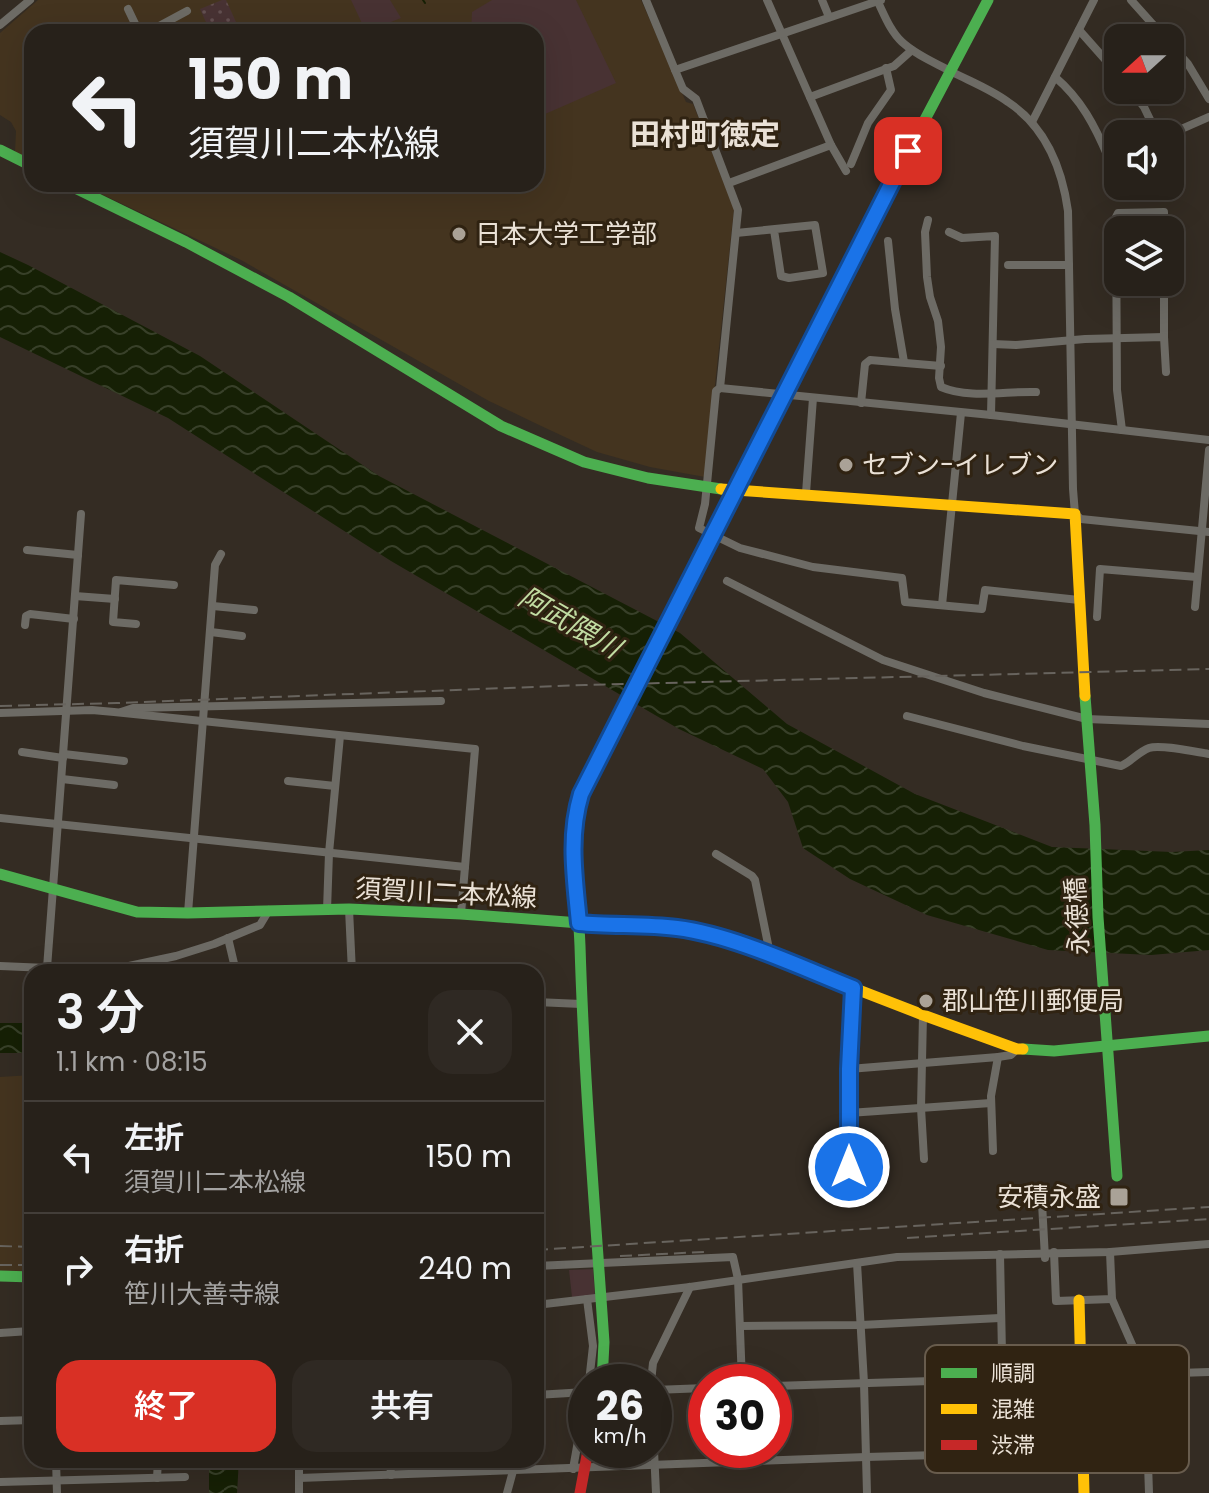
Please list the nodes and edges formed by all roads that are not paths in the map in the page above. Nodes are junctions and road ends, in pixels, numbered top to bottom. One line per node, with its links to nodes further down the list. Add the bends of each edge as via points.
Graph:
1 (30, 0): 15 (street)
2 (646, 0): 22 (street)
3 (767, 0): 17 (street)
4 (822, 0): 11 (street)
5 (988, 0): 23 (street)
6 (1094, 0): 16 (street)
7 (1131, 0): 14 (street)
8 (878, 1): 11 (street); 18 (street, via 895,35)
9 (128, 9): 12 (street)
10 (187, 11): 13 (street)
11 (829, 17): 17 (street)
12 (135, 24)
13 (163, 24)
14 (1152, 24)
15 (0, 25)
16 (1079, 30): 19 (street); 24 (street)
17 (782, 33): 22 (street); 25 (street)
18 (912, 50): 21 (street); 23 (street)
19 (1104, 58)
20 (1184, 60): 26 (street)
21 (886, 68): 25 (street); 30 (street, via 891,90 868,123 849,168)
22 (675, 70): 34 (street, via 683,89 696,99)
23 (950, 70): 28 (street, via 1009,102); 122 (street, via 581,794 572,839)
24 (1055, 77): 28 (street); 31 (street, via 1085,109)
25 (810, 97): 30 (street)
26 (1209, 99)
27 (1209, 117): 29 (street)
28 (1032, 122): 44 (street, via 1064,184)
29 (1184, 128)
30 (831, 145): 34 (street)
31 (1104, 147)
32 (0, 150): 33 (street)
33 (24, 162)
34 (729, 183): 41 (street, via 738,210)
35 (83, 192): 65 (street, via 289,297 501,426 584,462)
36 (1118, 216): 37 (street)
37 (1164, 216)
38 (928, 220): 52 (street, via 928,284 938,321)
39 (774, 230): 39 (street, via 815,225 823,273 781,276); 41 (street)
40 (949, 232): 50 (street, via 962,238 995,236)
41 (736, 233): 54 (street)
42 (888, 241): 51 (street)
43 (1008, 265): 44 (street)
44 (1069, 265): 49 (street)
45 (1117, 296): 48 (street)
46 (1164, 296): 47 (street)
47 (1164, 337): 48 (street); 53 (street)
48 (1117, 340): 49 (street); 62 (street)
49 (1070, 341): 50 (street); 61 (street)
50 (993, 344): 56 (street)
51 (904, 362): 52 (street); 58 (street, via 866,362)
52 (941, 366): 56 (street, via 943,389)
53 (1166, 372)
54 (720, 388): 57 (street); 65 (street)
55 (1036, 392): 56 (street)
56 (992, 394): 60 (street)
57 (813, 398): 58 (street); 66 (street)
58 (861, 403): 59 (street)
59 (961, 413): 60 (street); 67 (street)
60 (991, 415): 61 (street)
61 (1072, 424): 62 (street); 69 (street)
62 (1122, 430): 63 (street)
63 (1209, 440)
64 (1209, 450): 70 (street)
65 (707, 487): 66 (street); 80 (street, via 699,528 732,545 813,567 902,578 905,602)
66 (806, 493): 67 (street)
67 (951, 504): 69 (street); 80 (street)
68 (81, 514): 73 (street)
69 (1075, 514): 70 (street, via 1081,519); 79 (street, 永徳橋)
70 (1205, 532): 74 (street)
71 (27, 550): 73 (street)
72 (221, 554): 81 (street, via 215,565)
73 (78, 555): 77 (street)
74 (1197, 577): 82 (street); 84 (street, via 1100,569)
75 (727, 581): 96 (street, via 883,660)
76 (174, 585): 78 (street, via 116,580)
77 (75, 596): 78 (street); 85 (street)
78 (115, 599): 86 (street, via 113,622)
79 (1079, 600): 80 (street, via 985,590 982,609); 96 (street, 永徳橋)
80 (942, 605)
81 (213, 606): 83 (street); 88 (street)
82 (1195, 607)
83 (254, 610)
84 (1097, 617)
85 (74, 619): 87 (street, via 30,614); 92 (street)
86 (136, 624)
87 (25, 625)
88 (211, 632): 89 (street); 91 (street)
89 (242, 636)
90 (441, 701): 91 (street)
91 (204, 707): 93 (street); 97 (street)
92 (67, 711): 93 (street); 94 (street); 102 (street)
93 (121, 712): 97 (street)
94 (0, 713)
95 (907, 716): 104 (street)
96 (1087, 719): 98 (street); 104 (street, 永徳橋)
97 (203, 721): 99 (street); 111 (street)
98 (1209, 724)
99 (340, 736): 108 (street); 114 (street, via 475,749)
100 (22, 752): 102 (street)
101 (1209, 754): 104 (street, via 1154,747 1121,766)
102 (63, 756): 103 (street); 105 (street)
103 (124, 761)
104 (1090, 761): 136 (street, 永徳橋)
105 (62, 779): 107 (street); 110 (street)
106 (288, 781): 108 (street)
107 (114, 785)
108 (335, 786): 112 (street)
109 (0, 818): 110 (street)
110 (58, 824): 111 (street); 116 (street)
111 (195, 839): 112 (street); 120 (street)
112 (329, 853): 114 (street); 119 (street)
113 (716, 854): 124 (street, via 755,880)
114 (465, 867): 121 (street)
115 (0, 874): 116 (street, 須賀川二本松線)
116 (53, 890): 120 (street, 須賀川二本松線, via 137,912); 125 (street)
117 (349, 909): 119 (street, 須賀川二本松線); 121 (street, 須賀川二本松線); 128 (street)
118 (269, 910): 119 (street, 須賀川二本松線); 120 (street, 須賀川二本松線); 123 (street, via 260,925)
119 (327, 910)
120 (188, 913)
121 (461, 914): 122 (street, 須賀川二本松線)
122 (579, 923): 124 (street, 須賀川二本松線, via 679,928); 133 (street); 144 (street)
123 (228, 938): 126 (street); 127 (street)
124 (768, 955): 131 (street, 須賀川二本松線)
125 (47, 964)
126 (138, 964)
127 (234, 964)
128 (352, 964)
129 (0, 966): 130 (street)
130 (24, 967)
131 (853, 988): 134 (street, 須賀川二本松線); 140 (street)
132 (544, 1002): 133 (street)
133 (581, 1004): 144 (street)
134 (923, 1015): 137 (street, 須賀川二本松線); 139 (street)
135 (1209, 1036): 136 (street, 須賀川二本松線)
136 (1106, 1046): 137 (street, 須賀川二本松線); 148 (street, 永徳橋)
137 (1017, 1049): 138 (street)
138 (998, 1057): 139 (street); 141 (street)
139 (923, 1063): 140 (street); 142 (street)
140 (849, 1069): 143 (street)
141 (991, 1103): 142 (street); 145 (street)
142 (921, 1108): 143 (street); 146 (street)
143 (849, 1113): 147 (street)
144 (592, 1120): 170 (street)
145 (993, 1151)
146 (924, 1159)
147 (849, 1167)
148 (1117, 1176)
149 (1042, 1203): 154 (street)
150 (1209, 1244): 152 (street)
151 (1054, 1252): 152 (street); 153 (street); 163 (street, via 1056,1301)
152 (1110, 1252): 162 (street)
153 (1000, 1254): 155 (street); 165 (street)
154 (1045, 1258)
155 (857, 1263): 159 (street); 166 (street)
156 (544, 1266): 159 (street, via 733,1257)
157 (0, 1276): 158 (street)
158 (24, 1277)
159 (738, 1279): 160 (street); 167 (street)
160 (690, 1287): 161 (street); 177 (street)
161 (587, 1299): 164 (street); 174 (street)
162 (1112, 1299): 163 (street); 173 (street)
163 (1079, 1300): 172 (street)
164 (544, 1304)
165 (1000, 1318): 166 (street); 171 (street)
166 (861, 1325): 167 (street); 182 (street)
167 (741, 1326): 178 (street)
168 (24, 1331): 169 (street)
169 (0, 1333)
170 (608, 1344): 175 (street); 176 (street)
171 (1001, 1345)
172 (1081, 1345)
173 (1132, 1345)
174 (591, 1364)
175 (605, 1364)
176 (611, 1364)
177 (653, 1364)
178 (742, 1364)
179 (1209, 1372): 180 (street)
180 (1189, 1373)
181 (925, 1381): 182 (street)
182 (864, 1383): 183 (street); 189 (street)
183 (792, 1385)
184 (568, 1394): 185 (street)
185 (544, 1395)
186 (24, 1420): 187 (street)
187 (0, 1421)
188 (925, 1456): 189 (street)
189 (866, 1457): 190 (street); 215 (street)
190 (792, 1460)
191 (56, 1468): 207 (street)
192 (158, 1468): 205 (street)
193 (299, 1468): 206 (street)
194 (391, 1468): 203 (street)
195 (442, 1468): 200 (street)
196 (514, 1468): 199 (street)
197 (583, 1468): 199 (street); 212 (street); 213 (street)
198 (655, 1468): 214 (street)
199 (513, 1471): 200 (street); 211 (street)
200 (442, 1473): 203 (street)
201 (1083, 1473): 216 (street)
202 (1148, 1473): 217 (street)
203 (391, 1475): 206 (street)
204 (185, 1477): 205 (street)
205 (157, 1478): 207 (street)
206 (299, 1478): 210 (street)
207 (57, 1480): 208 (street); 209 (street)
208 (0, 1482)
209 (57, 1493)
210 (299, 1493)
211 (507, 1493)
212 (580, 1493)
213 (587, 1493)
214 (656, 1493)
215 (867, 1493)
216 (1084, 1493)
217 (1149, 1493)

